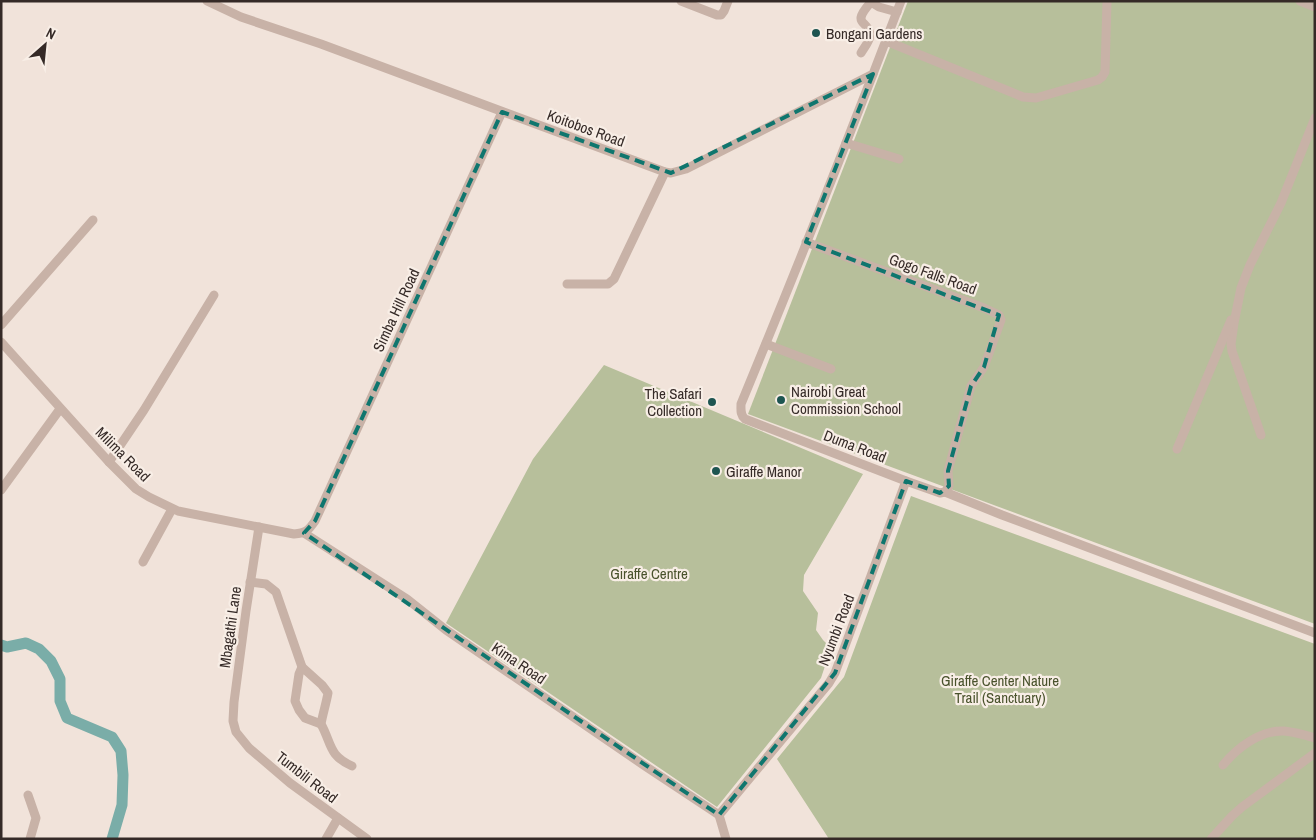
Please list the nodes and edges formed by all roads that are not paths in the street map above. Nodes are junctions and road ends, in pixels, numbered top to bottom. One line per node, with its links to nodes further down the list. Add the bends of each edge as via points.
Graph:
1 (207, 1): 12 (street, Koitobos Road, via 241,17)
2 (681, 1): 3 (street, via 716,15 724,11)
3 (728, 1)
4 (901, 1): 8 (street)
5 (1107, 1): 9 (street, via 1105,72 1102,77 1036,98 1023,97)
6 (1300, 1): 7 (street)
7 (1315, 7)
8 (897, 12): 9 (street); 10 (street, via 871,2 863,11 861,20 870,34)
9 (886, 41): 11 (street)
10 (861, 53)
11 (873, 74): 14 (street); 16 (street, via 686,169)
12 (502, 112): 16 (street, Koitobos Road); 35 (street, Simba Hill Road, via 315,520)
13 (1315, 118): 21 (street, via 1281,203 1250,265)
14 (846, 143): 15 (street); 18 (street)
15 (899, 159)
16 (665, 172): 19 (street, via 614,279 608,284)
17 (93, 220): 22 (street)
18 (806, 242): 24 (street); 32 (street, Gogo Falls Road, via 999,315 1001,320 984,366 971,386 948,471 949,486)
19 (567, 284)
20 (214, 295): 29 (street)
21 (1238, 303): 27 (street, via 1232,351); 28 (street)
22 (1, 325)
23 (1, 342): 26 (street, Milima Road)
24 (766, 344): 25 (street); 30 (street, Duma Road, via 741,404 745,419)
25 (831, 369)
26 (60, 409): 29 (street, Milima Road); 31 (street)
27 (1261, 435)
28 (1177, 449)
29 (109, 462): 33 (street, Milima Road, via 136,489)
30 (906, 481): 32 (street, Duma Road); 47 (street, Nyumbi Road, via 835,673)
31 (1, 490)
32 (944, 492): 38 (street, Duma Road)
33 (172, 509): 34 (street, Milima Road); 36 (street)
34 (259, 527): 35 (street, Milima Road); 37 (street, Mbagathi Lane)
35 (304, 533): 47 (street, Kima Road, via 407,599 446,630)
36 (143, 562)
37 (250, 582): 39 (street, via 266,584 276,592); 41 (street, Mbagathi Lane, via 234,702)
38 (1315, 633)
39 (302, 668): 40 (street, via 328,693); 40 (street, via 295,701 305,718)
40 (321, 724): 45 (street, via 336,755)
41 (236, 732): 48 (street, Tumbili Road, via 249,748 290,783)
42 (1315, 738): 44 (street, via 1271,732 1242,746)
43 (1315, 753): 53 (street, via 1242,807)
44 (1223, 765)
45 (352, 766)
46 (28, 795): 49 (street, via 36,818)
47 (719, 815): 52 (street)
48 (338, 818): 50 (street); 51 (street, Tumbili Road)
49 (30, 839)
50 (326, 839)
51 (367, 839)
52 (726, 839)
53 (1211, 839)

